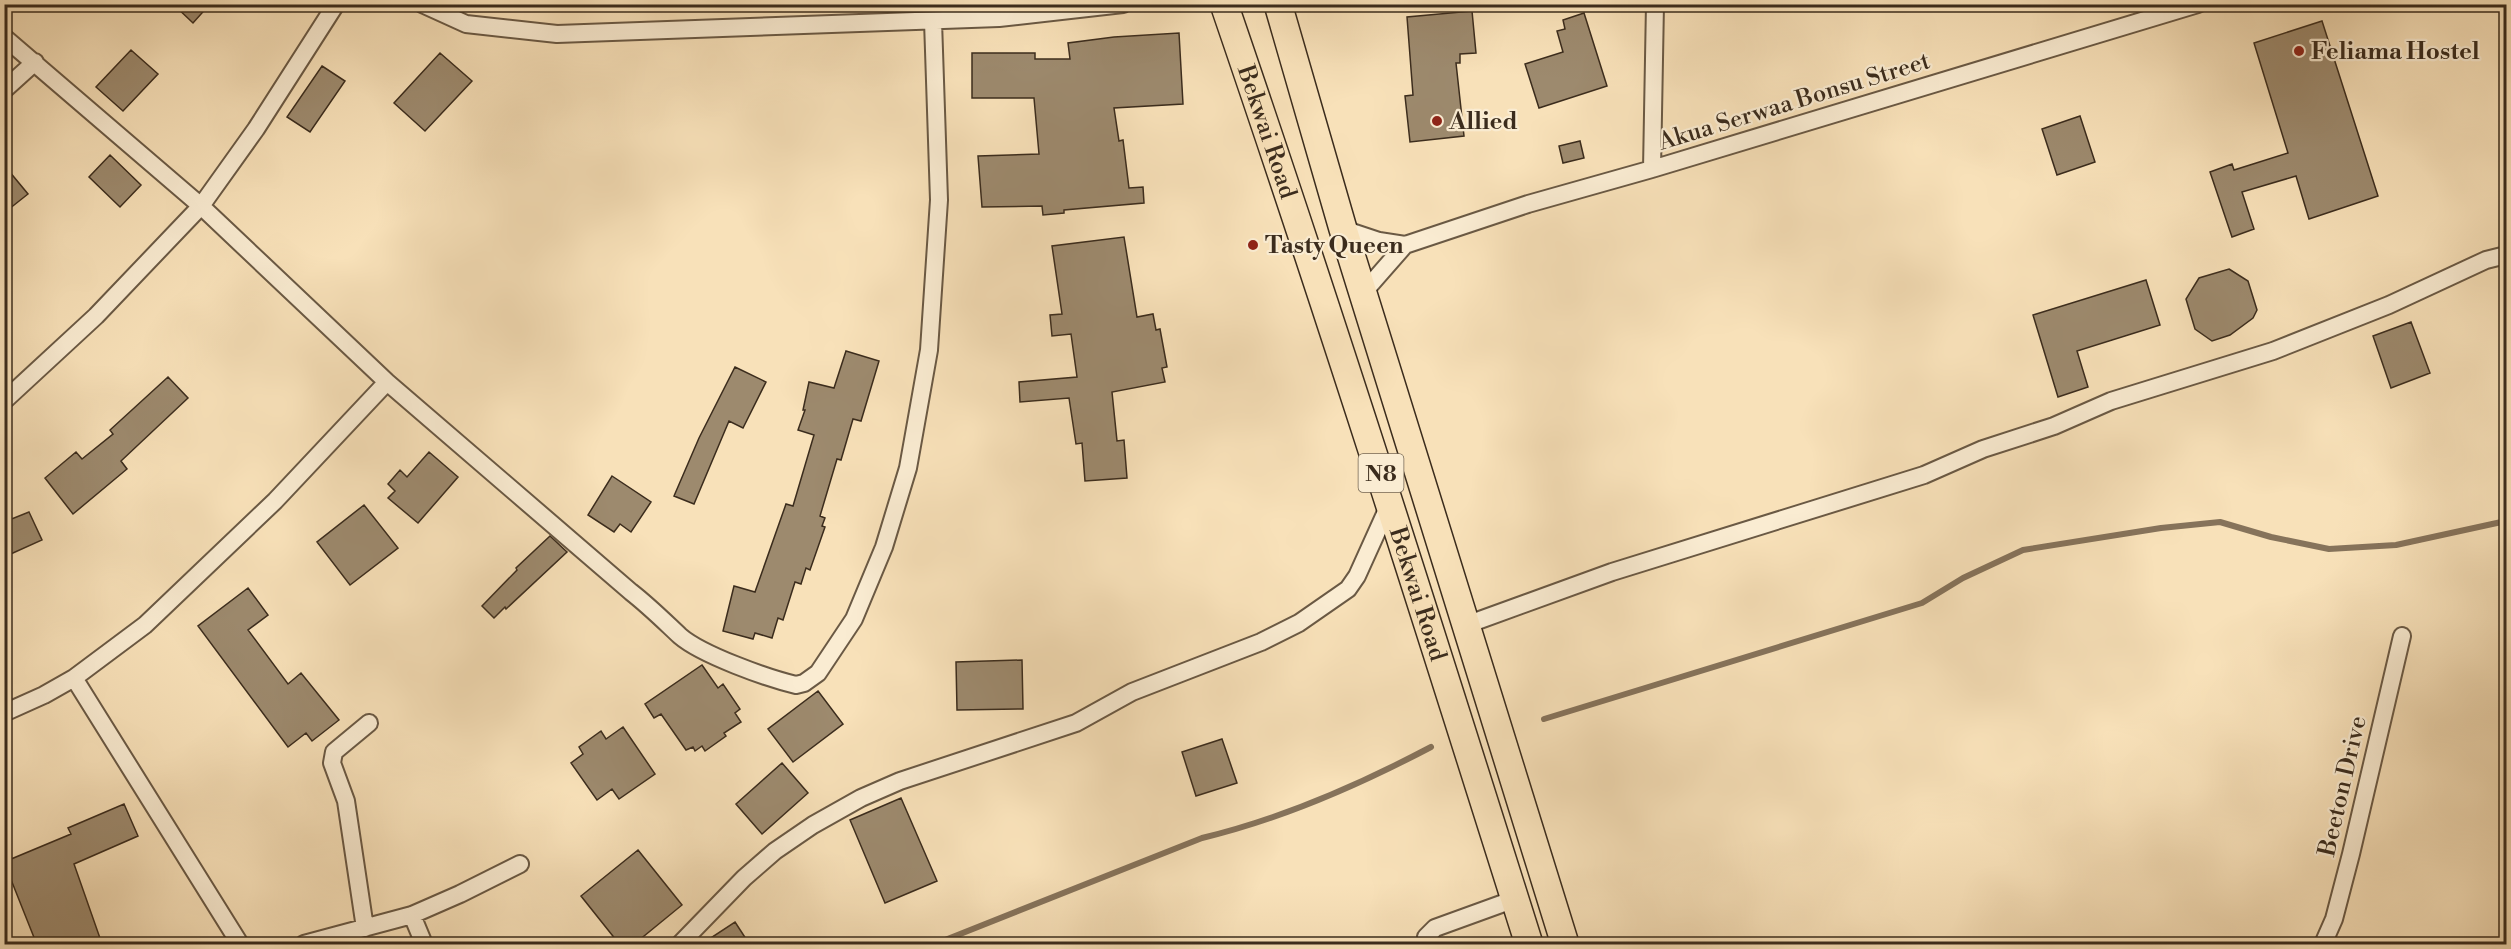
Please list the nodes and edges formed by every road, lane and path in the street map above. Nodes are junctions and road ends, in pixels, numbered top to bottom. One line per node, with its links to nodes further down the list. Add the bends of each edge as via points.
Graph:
1 (336, 4): 13 (street)
2 (422, 4): 8 (street, via 466,24 557,34)
3 (1123, 4): 8 (street)
4 (1224, 4): 20 (highway, Bekwai Road / N8)
5 (1278, 4): 14 (highway, Bekwai Road / N8)
6 (1655, 4): 12 (street)
7 (2198, 4): 12 (street, Akua Serwaa Bonsu Street)
8 (933, 21): 18 (street, via 939,200 929,350 908,468 884,547 854,619 812,679 796,685 787,683 706,652 680,636 654,609)
9 (4, 37): 10 (street)
10 (35, 62): 11 (street); 13 (street)
11 (4, 90)
12 (1652, 169): 15 (street, Akua Serwaa Bonsu Street)
13 (201, 206): 18 (street); 19 (street, via 96,316)
14 (1342, 229): 15 (street, via 1379,241); 17 (highway, Bekwai Road / N8)
15 (1405, 244): 17 (street)
16 (2506, 255): 21 (street, via 2273,351 2111,401 1924,475 1612,572)
17 (1363, 293): 21 (highway, Bekwai Road / N8)
18 (387, 382): 23 (street, via 275,501 145,625)
19 (4, 401)
20 (1390, 502): 27 (highway, Bekwai Road / N8); 33 (street, via 1358,576 1348,589 1299,623 1262,642 1132,692 1076,723 900,781 861,798 775,851)
21 (1466, 626): 36 (highway, Bekwai Road / N8)
22 (2402, 636): 37 (street, Beeton Drive, via 2340,897)
23 (74, 678): 24 (street); 30 (street)
24 (4, 713)
25 (369, 723): 29 (street, via 334,752 332,763 346,801)
26 (520, 864): 28 (street)
27 (1515, 899): 34 (street, via 1435,928 1426,937); 35 (highway, Bekwai Road / N8)
28 (412, 915): 29 (street); 32 (street)
29 (365, 928): 31 (street)
30 (240, 945)
31 (304, 945)
32 (424, 945)
33 (680, 945)
34 (1425, 945)
35 (1529, 945)
36 (1565, 945)
37 (2323, 945)

